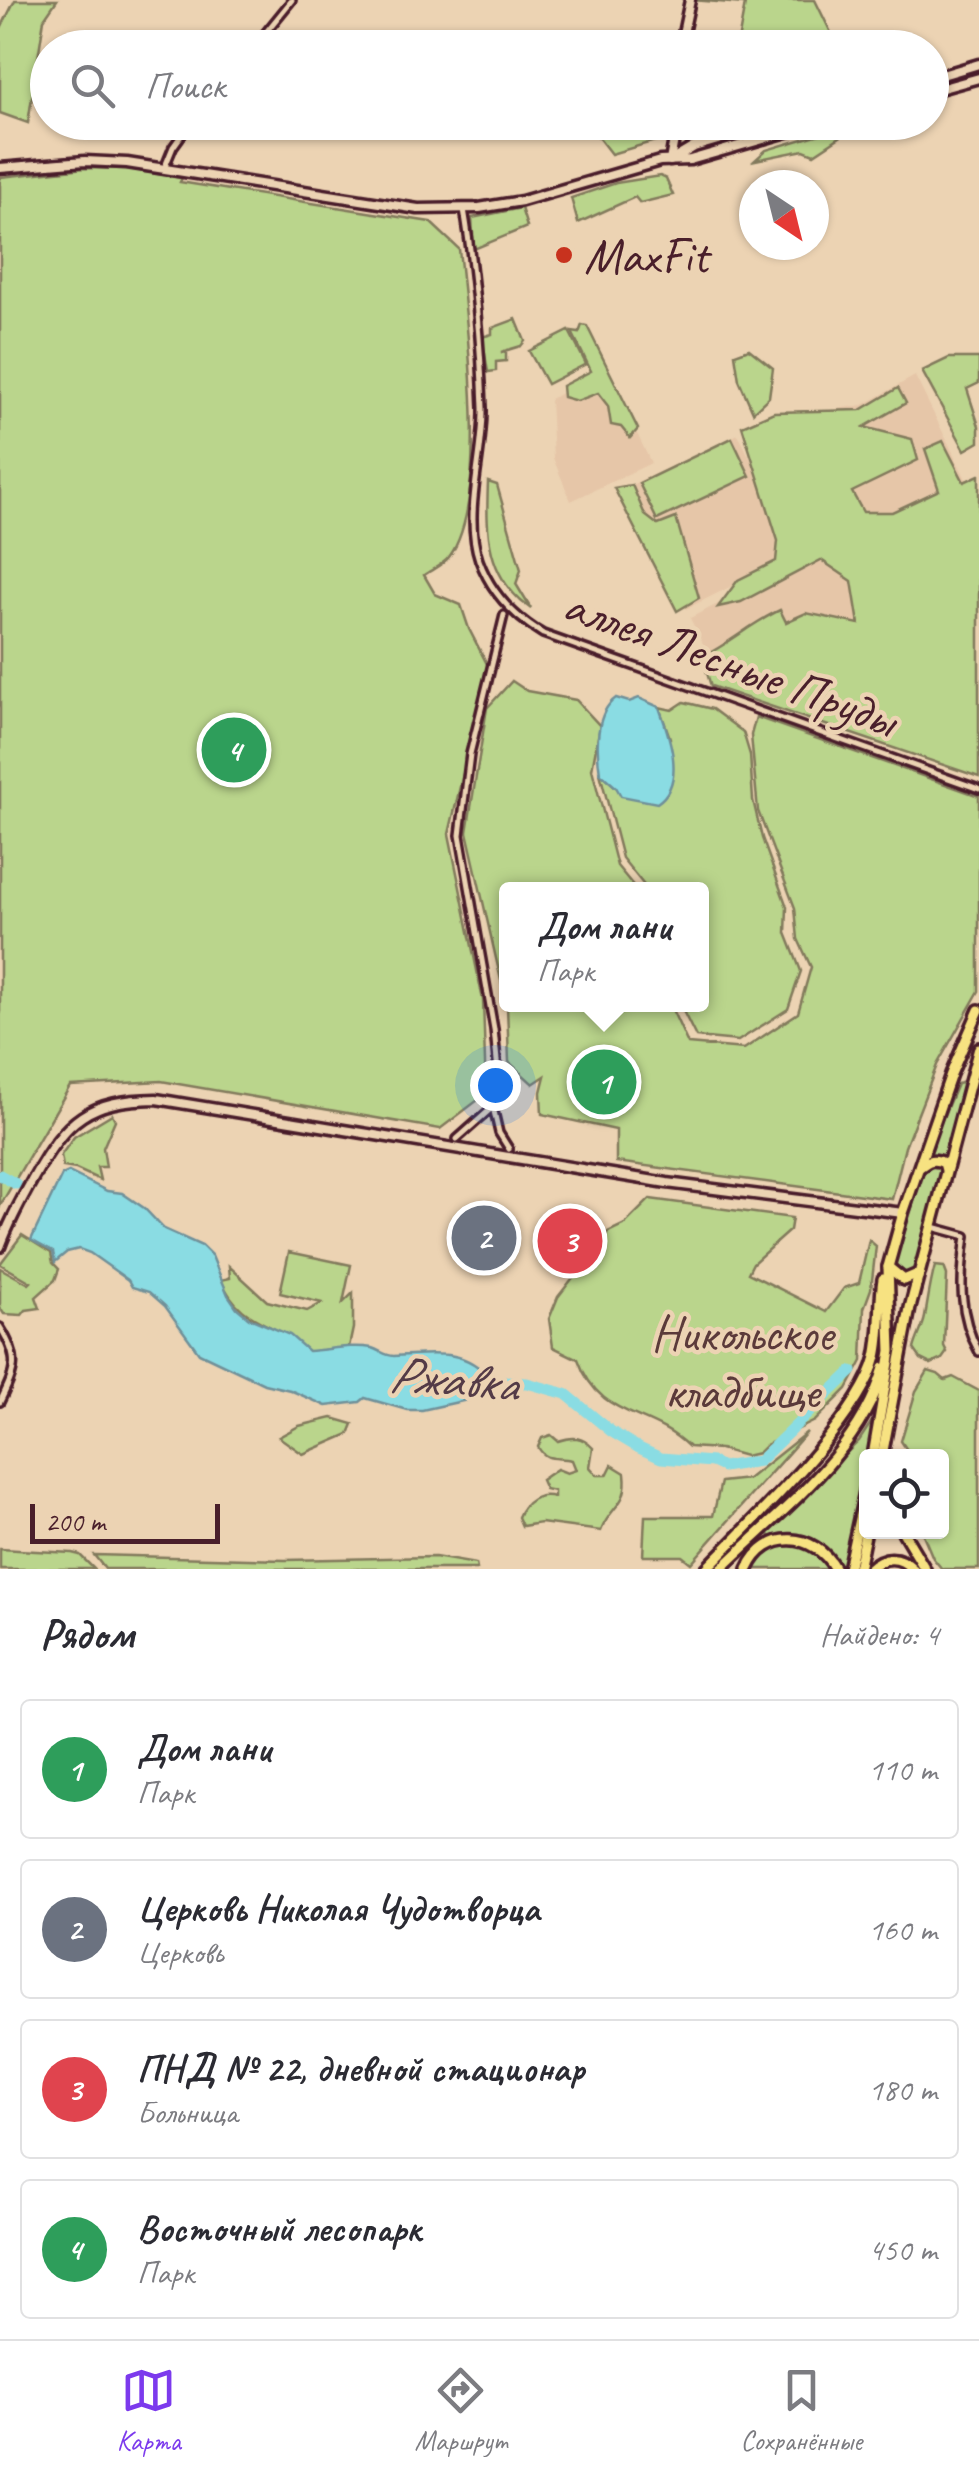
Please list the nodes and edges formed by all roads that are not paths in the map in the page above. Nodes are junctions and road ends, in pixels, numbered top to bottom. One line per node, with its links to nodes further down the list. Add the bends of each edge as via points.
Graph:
1 (292, 0): 3 (street)
2 (690, 0): 4 (street)
3 (267, 30)
4 (684, 30)
5 (979, 64): 6 (street)
6 (949, 73)
7 (979, 78): 8 (street)
8 (949, 86)
9 (177, 140): 17 (street)
10 (674, 140): 15 (street)
11 (675, 140): 14 (street, via 680,148)
12 (718, 140): 14 (street)
13 (759, 140): 15 (street, via 690,160)
14 (694, 147): 15 (street)
15 (666, 159): 18 (street, via 524,200)
16 (0, 168): 17 (street, via 95,161)
17 (164, 170): 18 (street)
18 (464, 209): 20 (street, аллея Лесные Пруды, via 483,410 473,526 479,561 509,609 543,634)
19 (504, 615): 25 (street, via 470,754 460,836 494,1029 499,1082)
20 (979, 789)
21 (979, 1010): 23 (main road)
22 (979, 1048): 24 (main road)
23 (951, 1074): 24 (main road); 28 (main road)
24 (968, 1080): 29 (main road)
25 (493, 1106): 26 (street); 27 (street, via 502,1144)
26 (457, 1139)
27 (509, 1148)
28 (918, 1169): 29 (main road, via 936,1160); 30 (main road)
29 (947, 1172): 32 (main road)
30 (903, 1214): 31 (street, via 667,1184 156,1099 107,1103 69,1125); 35 (main road)
31 (10, 1220): 33 (street); 34 (street)
32 (933, 1227): 36 (main road); 41 (street, via 966,1236 962,1305)
33 (0, 1229)
34 (0, 1247)
35 (888, 1267): 36 (main road, via 904,1280); 37 (main road); 38 (main road)
36 (922, 1269): 44 (main road)
37 (881, 1297): 38 (main road); 48 (main road, via 876,1355 861,1390 798,1472)
38 (892, 1324): 40 (main road)
39 (0, 1327): 42 (street, via 16,1362)
40 (891, 1351): 43 (main road); 49 (main road, via 849,1442)
41 (979, 1352)
42 (0, 1402)
43 (873, 1449)
44 (887, 1449)
45 (859, 1519): 52 (main road)
46 (864, 1539): 53 (main road)
47 (907, 1539): 56 (main road)
48 (706, 1569)
49 (720, 1569)
50 (748, 1569): 51 (main road, via 767,1545 792,1539 816,1546)
51 (835, 1569)
52 (848, 1569)
53 (858, 1569)
54 (870, 1569): 55 (main road, via 894,1558)
55 (913, 1569)
56 (925, 1569)

